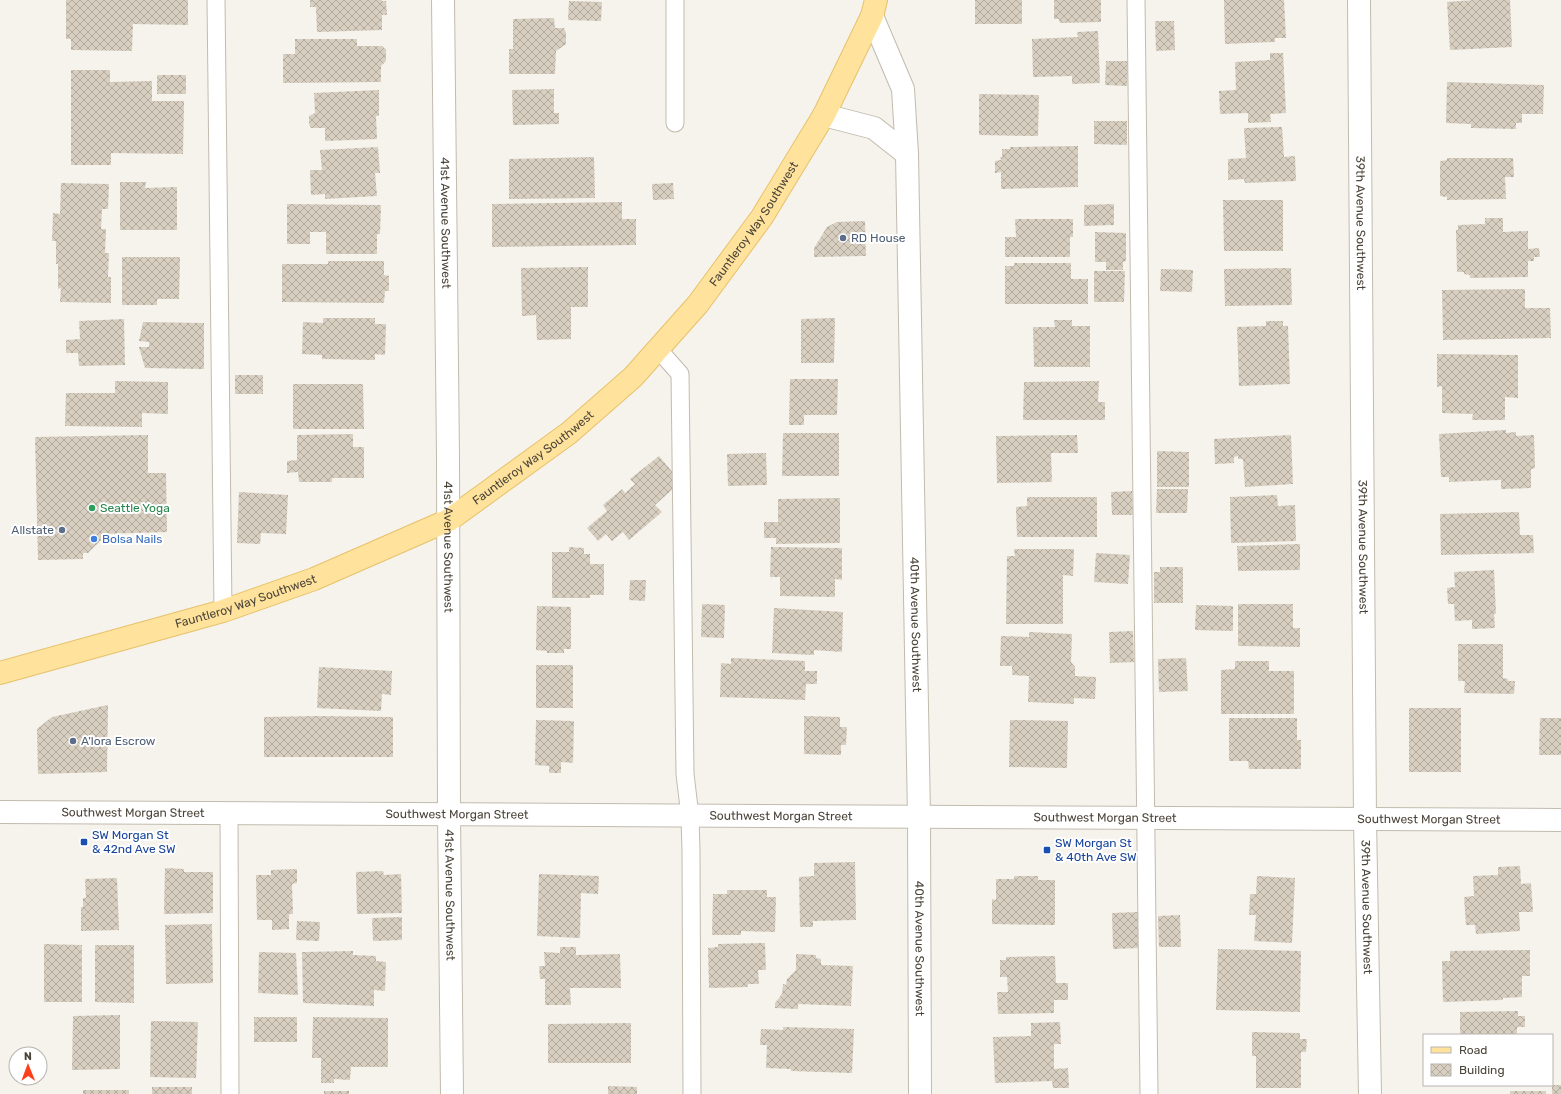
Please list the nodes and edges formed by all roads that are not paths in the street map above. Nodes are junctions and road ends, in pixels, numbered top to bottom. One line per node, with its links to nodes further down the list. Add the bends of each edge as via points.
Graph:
1 (216, 0): 12 (lane)
2 (443, 0): 11 (street, 41st Avenue Southwest)
3 (675, 0): 8 (lane)
4 (1136, 0): 19 (lane)
5 (1359, 0): 20 (street, 39th Avenue Southwest)
6 (874, 8): 7 (main road, Fauntleroy Way Southwest); 9 (street, 40th Avenue Southwest, via 903,89)
7 (824, 115): 9 (street, via 874,128); 10 (main road, Fauntleroy Way Southwest, via 762,217 698,304)
8 (675, 123)
9 (907, 154): 18 (street, 40th Avenue Southwest)
10 (658, 349): 11 (main road, Fauntleroy Way Southwest, via 633,377 569,433); 17 (lane, via 680,374 685,774)
11 (449, 520): 12 (main road, Fauntleroy Way Southwest, via 314,579); 16 (street, 41st Avenue Southwest)
12 (223, 611): 13 (main road, Fauntleroy Way Southwest)
13 (0, 673)
14 (0, 812): 15 (street, Southwest Morgan Street)
15 (229, 813): 16 (street, Southwest Morgan Street); 22 (lane)
16 (449, 814): 17 (street, Southwest Morgan Street); 23 (street, 41st Avenue Southwest)
17 (690, 816): 18 (street, Southwest Morgan Street); 24 (lane)
18 (919, 817): 19 (street, Southwest Morgan Street); 25 (street, 40th Avenue Southwest)
19 (1145, 818): 20 (street, Southwest Morgan Street); 26 (lane)
20 (1365, 819): 21 (street, Southwest Morgan Street); 27 (street, 39th Avenue Southwest)
21 (1561, 820)
22 (230, 1094)
23 (452, 1094)
24 (692, 1094)
25 (920, 1094)
26 (1149, 1094)
27 (1370, 1094)

